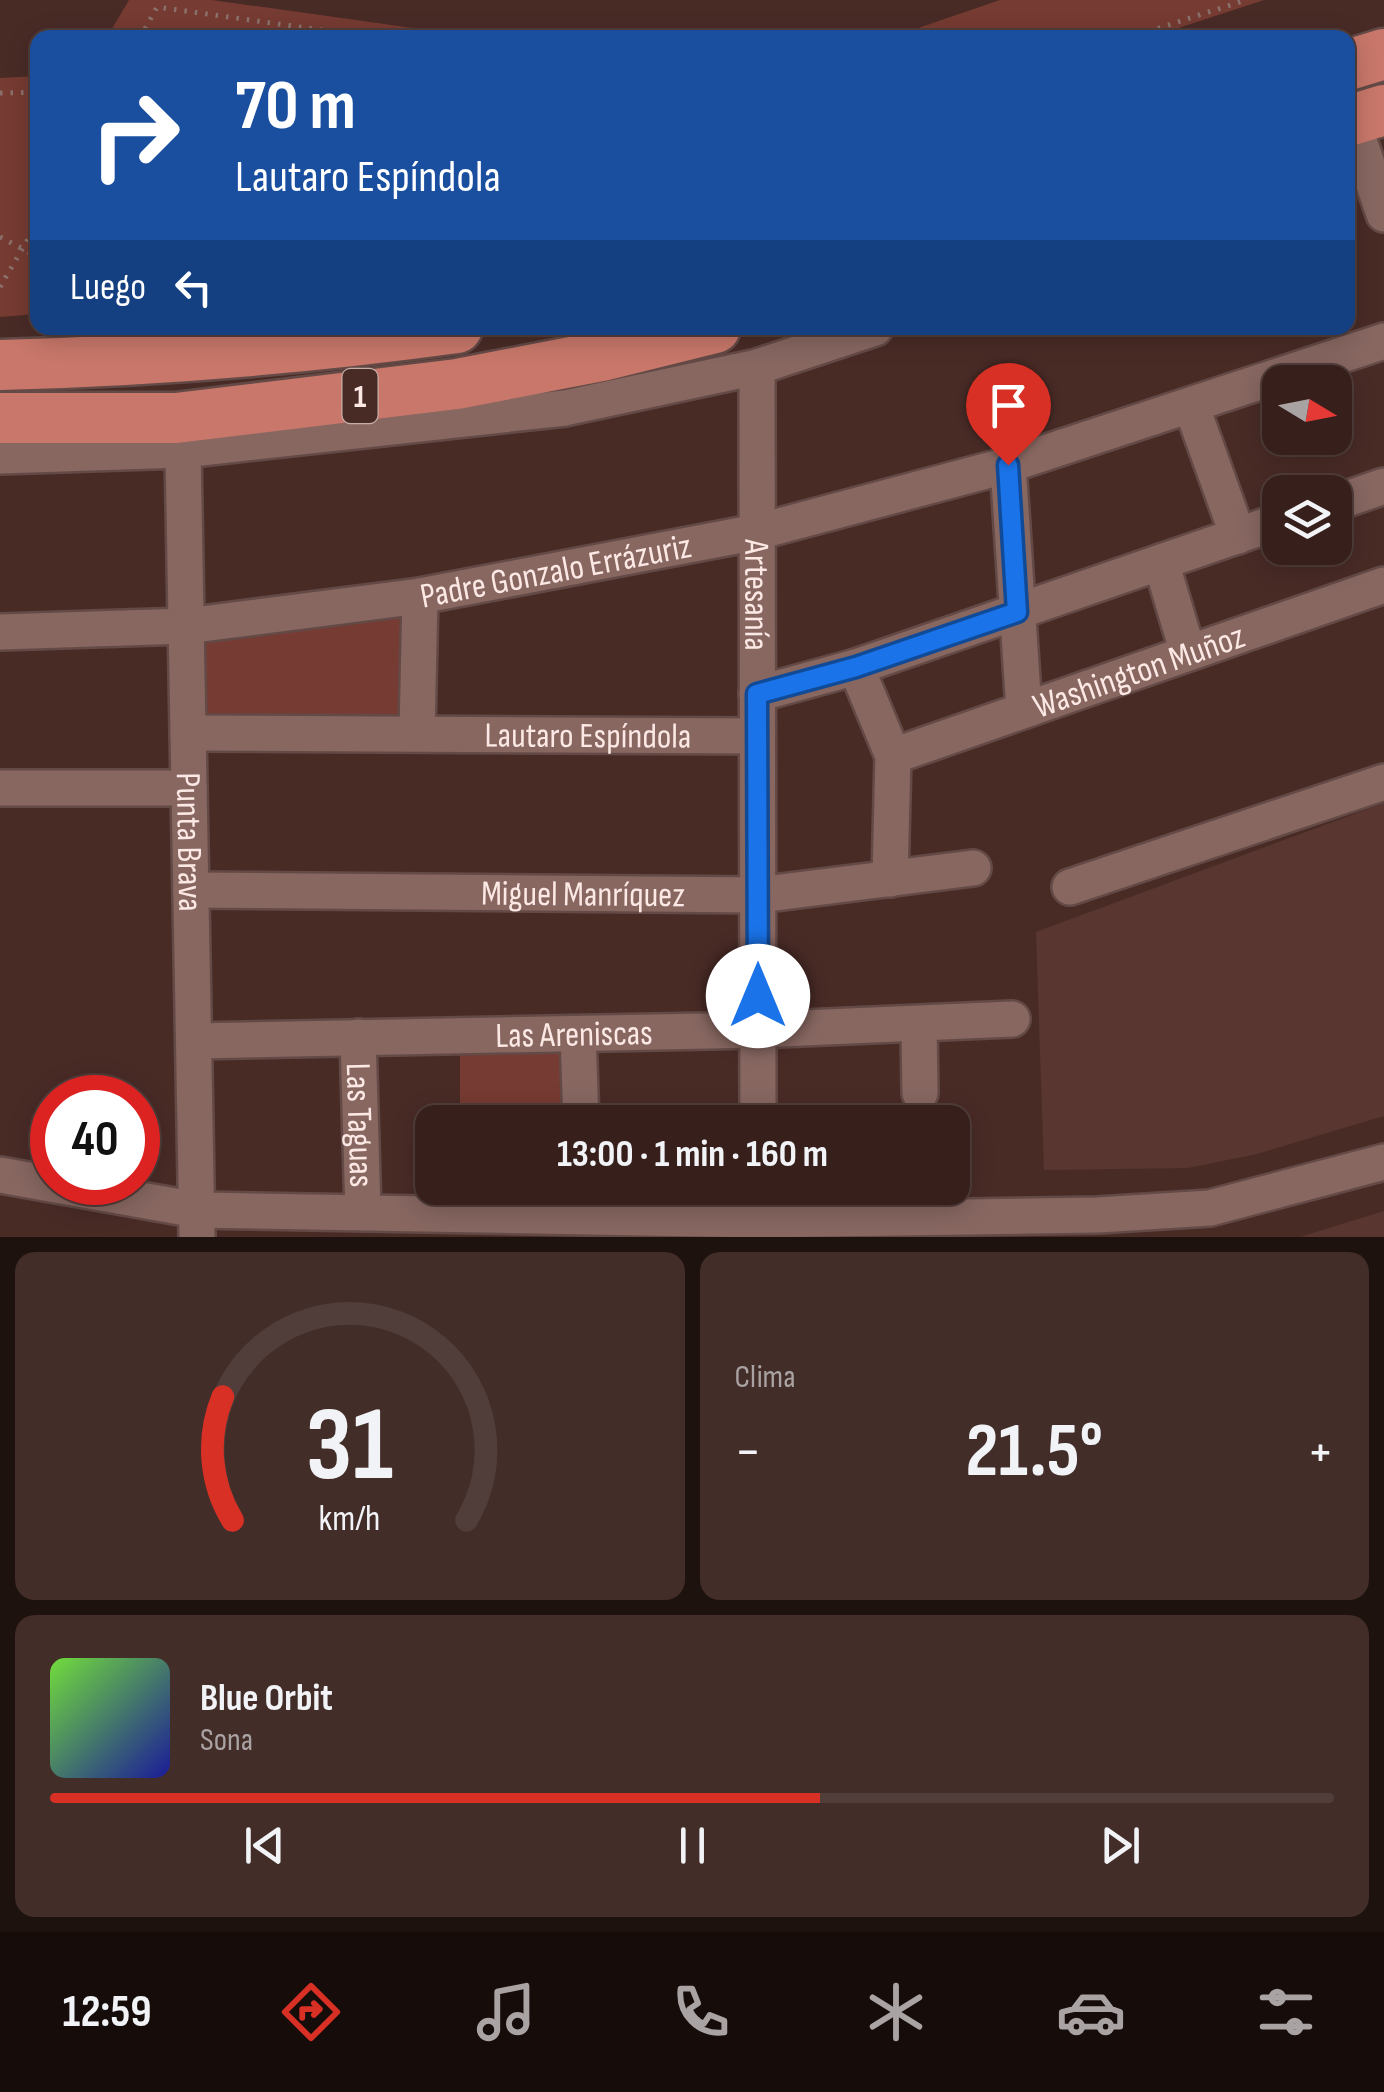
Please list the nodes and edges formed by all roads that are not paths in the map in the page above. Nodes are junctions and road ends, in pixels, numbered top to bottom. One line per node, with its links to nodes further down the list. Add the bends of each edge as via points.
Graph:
1 (1384, 54): 2 (highway)
2 (1355, 64)
3 (1364, 130): 4 (street)
4 (1384, 214)
5 (404, 335): 9 (highway, 1, via 168,360)
6 (687, 335): 12 (highway, 1, via 457,384 176,418)
7 (854, 335): 10 (street)
8 (1384, 342): 11 (street, Padre Gonzalo Errázuriz)
9 (0, 365)
10 (757, 367): 13 (street, via 564,408); 19 (street, Artesanía)
11 (1191, 405): 15 (street, Padre Gonzalo Errázuriz); 20 (street)
12 (0, 418)
13 (182, 450): 14 (street); 25 (street, Punta Brava)
14 (0, 456)
15 (1008, 465): 19 (street, Padre Gonzalo Errázuriz); 24 (street)
16 (1384, 486): 17 (street)
17 (1352, 496)
18 (1262, 528): 20 (street)
19 (757, 532): 23 (street, Padre Gonzalo Errázuriz); 29 (street, Artesanía)
20 (1238, 536): 21 (street)
21 (1161, 562): 24 (street); 27 (street)
22 (1384, 586): 27 (street, Washington Muñoz)
23 (420, 596): 25 (street, Padre Gonzalo Errázuriz); 32 (street)
24 (1017, 612): 28 (street); 30 (street)
25 (186, 626): 26 (street, Padre Gonzalo Errázuriz); 31 (street, Punta Brava)
26 (0, 632)
27 (1188, 653): 30 (street, Washington Muñoz)
28 (856, 667): 29 (street); 34 (street)
29 (757, 694): 33 (street, Artesanía)
30 (1024, 710): 34 (street, Washington Muñoz)
31 (188, 733): 32 (street, Lautaro Espíndola); 37 (street, Punta Brava)
32 (416, 733): 33 (street, Lautaro Espíndola)
33 (757, 736): 42 (street, Artesanía)
34 (893, 756): 39 (street)
35 (1384, 782): 40 (street)
36 (0, 788): 37 (street)
37 (189, 788): 41 (street, Punta Brava)
38 (972, 868): 39 (street, Miguel Manríquez)
39 (890, 879): 42 (street, Miguel Manríquez)
40 (1070, 887)
41 (191, 890): 42 (street, Miguel Manríquez); 48 (street, Punta Brava)
42 (758, 895): 45 (street, Artesanía)
43 (1012, 1019): 44 (street, Las Areniscas)
44 (919, 1025): 45 (street, Las Areniscas); 49 (street)
45 (758, 1030): 46 (street, Las Areniscas); 51 (street, Artesanía)
46 (578, 1034): 47 (street, Las Areniscas); 50 (street)
47 (358, 1037): 48 (street, Las Areniscas); 56 (street, Las Taguas)
48 (194, 1041): 58 (street, Punta Brava)
49 (920, 1093)
50 (580, 1105)
51 (758, 1105)
52 (1384, 1162): 57 (street, via 1255,1199 1177,1211)
53 (0, 1175): 58 (street)
54 (523, 1205): 56 (street)
55 (623, 1205): 57 (street)
56 (364, 1213): 58 (street)
57 (758, 1215)
58 (198, 1224)

